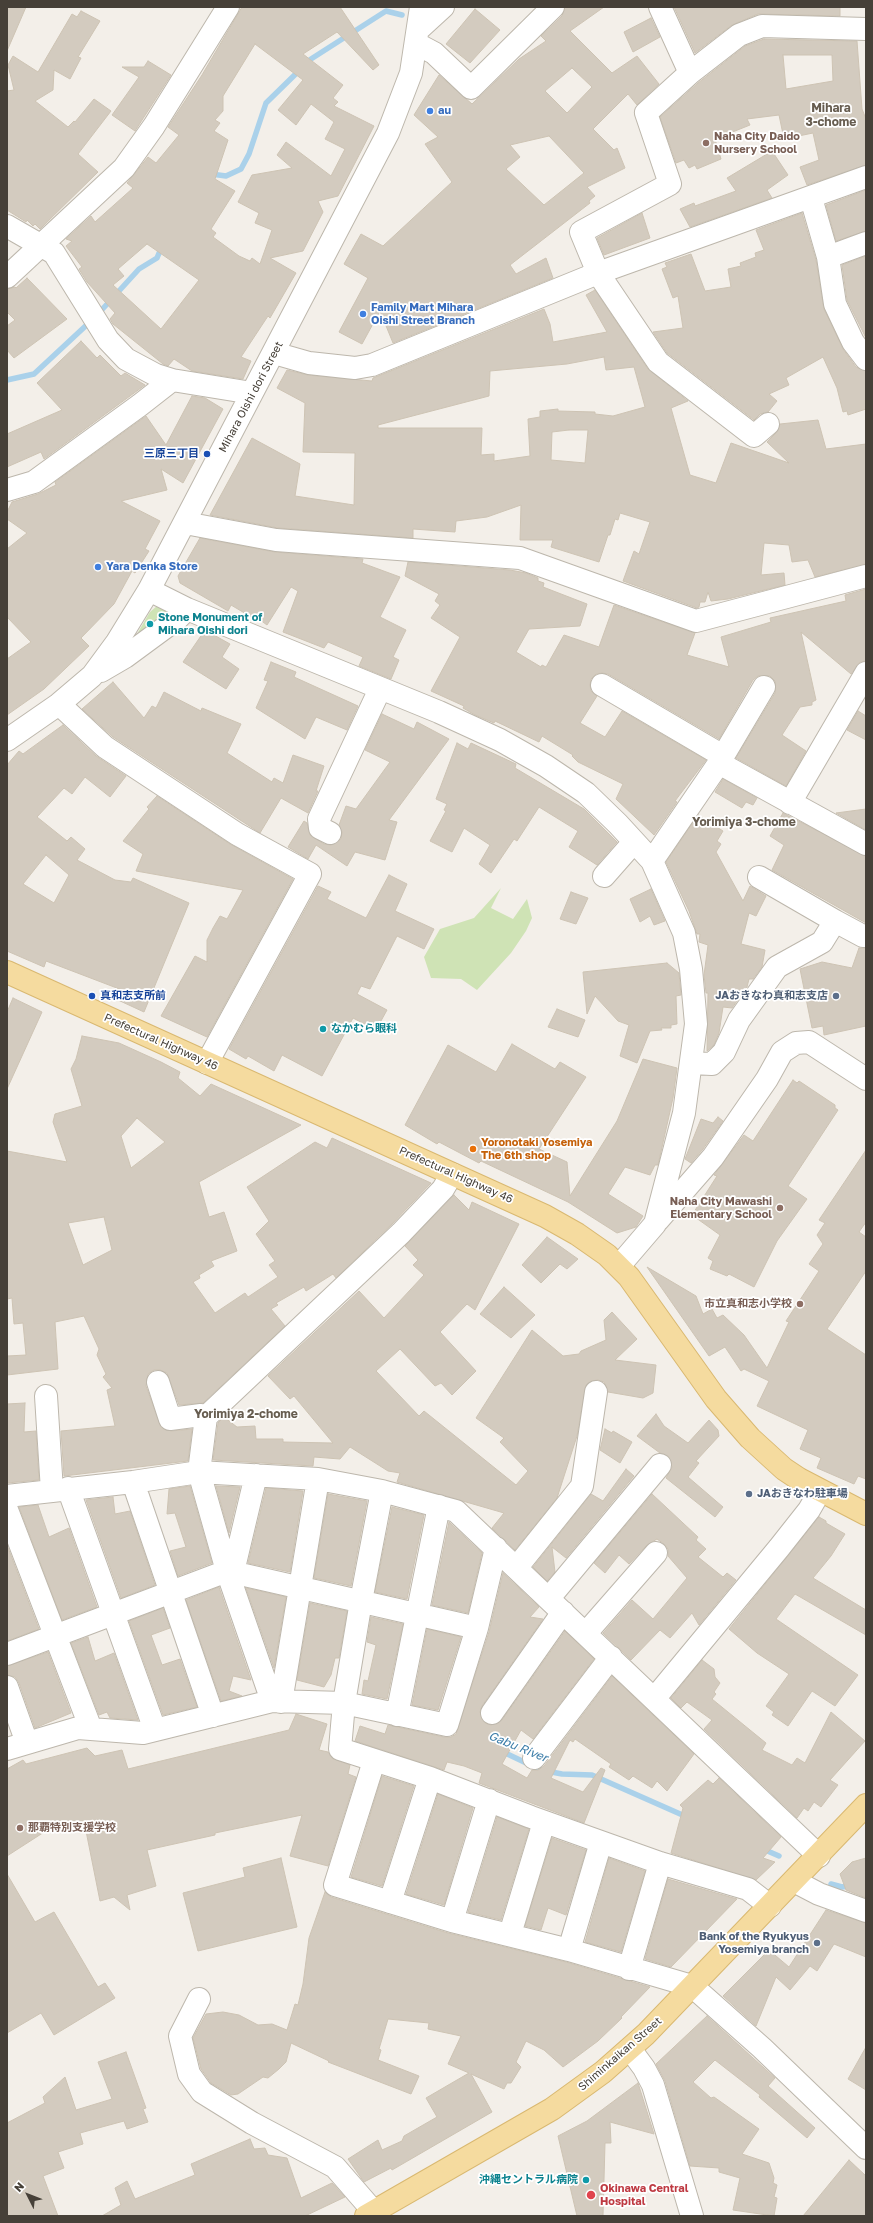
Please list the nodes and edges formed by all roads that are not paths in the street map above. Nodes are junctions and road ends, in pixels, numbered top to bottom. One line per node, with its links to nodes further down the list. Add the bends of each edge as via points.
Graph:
1 (228, 7): 13 (street, via 154,126 124,168)
2 (421, 7): 7 (street, Mihara Oishi dori Street)
3 (443, 7): 7 (street)
4 (553, 7): 7 (street, via 471,88)
5 (660, 7): 8 (street)
6 (866, 29): 8 (street, via 762,26 739,35)
7 (418, 37): 17 (street, Mihara Oishi dori Street, via 411,73 396,116)
8 (690, 73): 15 (street, via 646,113 670,184 580,232)
9 (866, 177): 10 (street)
10 (811, 198): 14 (street); 15 (street)
11 (7, 226): 13 (street)
12 (866, 243): 14 (street)
13 (43, 246): 16 (street); 19 (street, via 54,253 108,340 126,359 156,375)
14 (828, 257): 18 (street, via 835,304 853,342)
15 (598, 273): 17 (street, via 372,365 355,368 308,363); 21 (street, via 658,362 754,436)
16 (7, 277)
17 (274, 353): 20 (street, Mihara Oishi dori Street)
18 (866, 359)
19 (172, 380): 20 (street); 22 (street, via 34,482)
20 (252, 393): 23 (street, Mihara Oishi dori Street)
21 (768, 424)
22 (7, 490)
23 (185, 523): 24 (street, via 276,540 520,558 696,621); 25 (street, Mihara Oishi dori Street)
24 (866, 576)
25 (149, 590): 26 (street); 28 (street, Mihara Oishi dori Street, via 117,642)
26 (187, 609): 28 (street, via 125,657); 31 (street)
27 (866, 673): 35 (street)
28 (92, 676): 32 (street, Mihara Oishi dori Street)
29 (602, 685): 34 (street)
30 (764, 687): 34 (street)
31 (380, 689): 36 (street, via 319,818 320,828); 37 (street, via 500,740 546,766 586,794 618,824)
32 (58, 704): 33 (street, Mihara Oishi dori Street); 45 (street, via 105,747 237,834 310,874)
33 (7, 740)
34 (721, 760): 35 (street); 39 (street)
35 (790, 803): 38 (street)
36 (330, 833)
37 (633, 843): 39 (street); 40 (street)
38 (866, 844)
39 (652, 861): 46 (street, via 684,933 691,969 696,1024)
40 (604, 876)
41 (759, 878): 42 (street)
42 (835, 921): 43 (street); 46 (street, via 822,942 777,967 739,1020 724,1052 712,1064)
43 (863, 936)
44 (7, 972): 45 (main road, Prefectural Highway 46)
45 (207, 1063): 48 (main road, Prefectural Highway 46)
46 (691, 1063): 49 (street, via 684,1113)
47 (866, 1079): 49 (street, via 808,1042 796,1043 782,1052 713,1157)
48 (452, 1174): 50 (main road, Prefectural Highway 46, via 564,1226 590,1242); 54 (street, via 443,1189 401,1233)
49 (655, 1224): 50 (street)
50 (619, 1266): 62 (main road, Prefectural Highway 46, via 638,1287 732,1419 784,1468)
51 (158, 1382): 54 (street, via 170,1419 201,1415)
52 (596, 1392): 69 (street, via 582,1486)
53 (46, 1396): 60 (street)
54 (206, 1417): 56 (street)
55 (660, 1465): 74 (street)
56 (199, 1472): 57 (street); 59 (street); 70 (street)
57 (256, 1475): 58 (street); 70 (street)
58 (318, 1479): 61 (street); 71 (street)
59 (133, 1482): 60 (street); 72 (street)
60 (60, 1490): 63 (street); 75 (street)
61 (382, 1491): 64 (street); 73 (street)
62 (820, 1491): 66 (main road, Prefectural Highway 46); 83 (street, via 810,1510)
63 (7, 1496)
64 (438, 1506): 67 (street, via 456,1511); 76 (street)
65 (7, 1510): 79 (street)
66 (866, 1514)
67 (496, 1548): 69 (street); 77 (street)
68 (656, 1553): 78 (street)
69 (517, 1567): 74 (street)
70 (230, 1571): 71 (street); 72 (street); 84 (street)
71 (300, 1587): 73 (street); 84 (street)
72 (170, 1592): 75 (street); 88 (street)
73 (361, 1601): 76 (street); 85 (street)
74 (556, 1605): 78 (street); 86 (street)
75 (113, 1614): 79 (street); 90 (street)
76 (417, 1614): 77 (street); 87 (street)
77 (477, 1628): 87 (street, via 447,1725)
78 (586, 1633): 81 (street)
79 (55, 1636): 80 (street); 89 (street)
80 (7, 1654)
81 (611, 1657): 83 (street); 92 (street)
82 (7, 1687): 91 (street)
83 (654, 1699): 99 (street)
84 (277, 1702): 85 (street); 88 (street)
85 (344, 1703): 87 (street); 93 (street, via 340,1748)
86 (492, 1713)
87 (397, 1715)
88 (213, 1716): 90 (street)
89 (91, 1729): 90 (street, via 143,1733); 91 (street, via 78,1728)
90 (155, 1730)
91 (17, 1746)
92 (534, 1758)
93 (374, 1761): 94 (street); 102 (street, via 335,1884)
94 (430, 1778): 95 (street); 102 (street)
95 (489, 1800): 97 (street); 105 (street)
96 (866, 1805): 99 (main road, Shiminkaikan Street)
97 (544, 1822): 98 (street); 106 (street)
98 (601, 1842): 100 (street); 107 (street)
99 (819, 1856): 101 (main road, Shiminkaikan Street)
100 (660, 1862): 103 (street, via 748,1889); 108 (street)
101 (794, 1881): 103 (main road, Shiminkaikan Street); 104 (street, via 819,1894)
102 (390, 1902): 105 (street)
103 (770, 1906): 109 (main road, Shiminkaikan Street)
104 (866, 1911)
105 (452, 1921): 106 (street)
106 (510, 1934): 107 (street)
107 (569, 1950): 108 (street)
108 (629, 1969): 109 (street)
109 (692, 1986): 111 (main road, Shiminkaikan Street); 112 (street, via 762,2048)
110 (199, 1998): 113 (street, via 180,2036 189,2074 202,2092 335,2167)
111 (630, 2049): 113 (main road, Shiminkaikan Street, via 580,2091 552,2109); 114 (street, via 653,2085)
112 (866, 2148)
113 (370, 2214)
114 (692, 2216)

